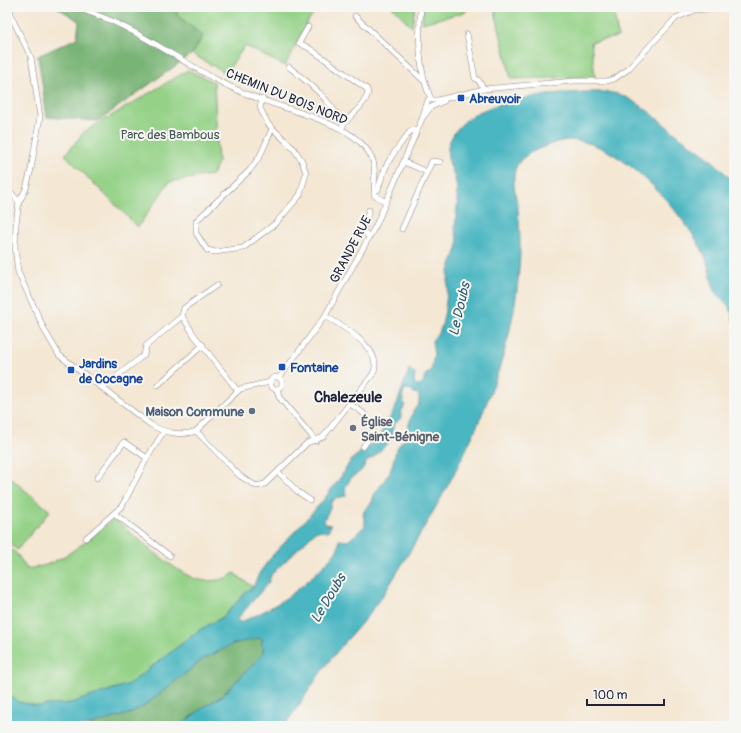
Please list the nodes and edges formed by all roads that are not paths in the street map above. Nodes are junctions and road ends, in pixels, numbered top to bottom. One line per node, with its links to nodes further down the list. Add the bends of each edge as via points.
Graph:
1 (10, 7): 21 (street, via 11,16 31,57 40,117 31,169 26,189)
2 (76, 7): 11 (street, CHEMIN DU BOIS NORD, via 118,24 248,95)
3 (420, 7): 9 (street, via 418,38)
4 (734, 7): 10 (street, via 694,10 676,18 627,70 614,79)
5 (355, 16): 9 (street)
6 (308, 27): 13 (street, via 298,43 367,89 362,104)
7 (467, 34): 10 (street, via 475,78)
8 (289, 67): 13 (street, via 333,106)
9 (425, 82): 12 (street)
10 (484, 89): 12 (street)
11 (262, 99): 13 (street, CHEMIN DU BOIS NORD); 14 (street, via 262,112)
12 (430, 103): 15 (street, GRANDE RUE)
13 (342, 127): 22 (street, CHEMIN DU BOIS NORD, via 357,138 369,152 375,166 374,195)
14 (272, 129): 14 (street, via 294,148 302,161 306,173 300,195 276,223 243,248 215,252 207,250 196,232 196,221 250,170 260,156)
15 (417, 131): 16 (street, GRANDE RUE); 20 (street, via 412,130 391,156)
16 (404, 162): 18 (street); 22 (street, GRANDE RUE)
17 (440, 162): 18 (street, via 432,161)
18 (427, 172): 24 (street)
19 (7, 188): 21 (street)
20 (378, 190)
21 (19, 202): 33 (street, via 15,247 21,278 59,354)
22 (386, 202): 25 (street, GRANDE RUE)
23 (369, 210): 25 (street, via 363,232)
24 (402, 229)
25 (369, 237): 28 (street, GRANDE RUE)
26 (217, 284): 27 (street, via 184,308)
27 (182, 316): 29 (street); 33 (street, via 146,346 144,355)
28 (325, 316): 30 (street, GRANDE RUE); 36 (street, via 351,332 374,355 376,362 373,374)
29 (203, 345): 32 (street); 35 (street)
30 (279, 378): 31 (street, via 273,378); 34 (street, via 282,384)
31 (270, 382): 34 (street, via 271,387); 35 (street, via 244,387)
32 (158, 385)
33 (102, 386): 38 (street, via 151,425)
34 (277, 389): 39 (street, via 279,397)
35 (238, 391): 37 (street)
36 (350, 404): 39 (street, via 329,430); 40 (street, via 362,412 373,425 372,434)
37 (196, 430): 38 (street, via 187,434); 42 (street, via 249,483 256,486 265,484)
38 (164, 431): 41 (street)
39 (316, 441): 42 (street, via 307,443)
40 (363, 447)
41 (147, 458): 43 (street, via 124,442); 45 (street, via 128,496)
42 (278, 472): 44 (street)
43 (97, 478)
44 (310, 500)
45 (115, 514): 46 (street); 47 (street)
46 (86, 538)
47 (170, 556)

